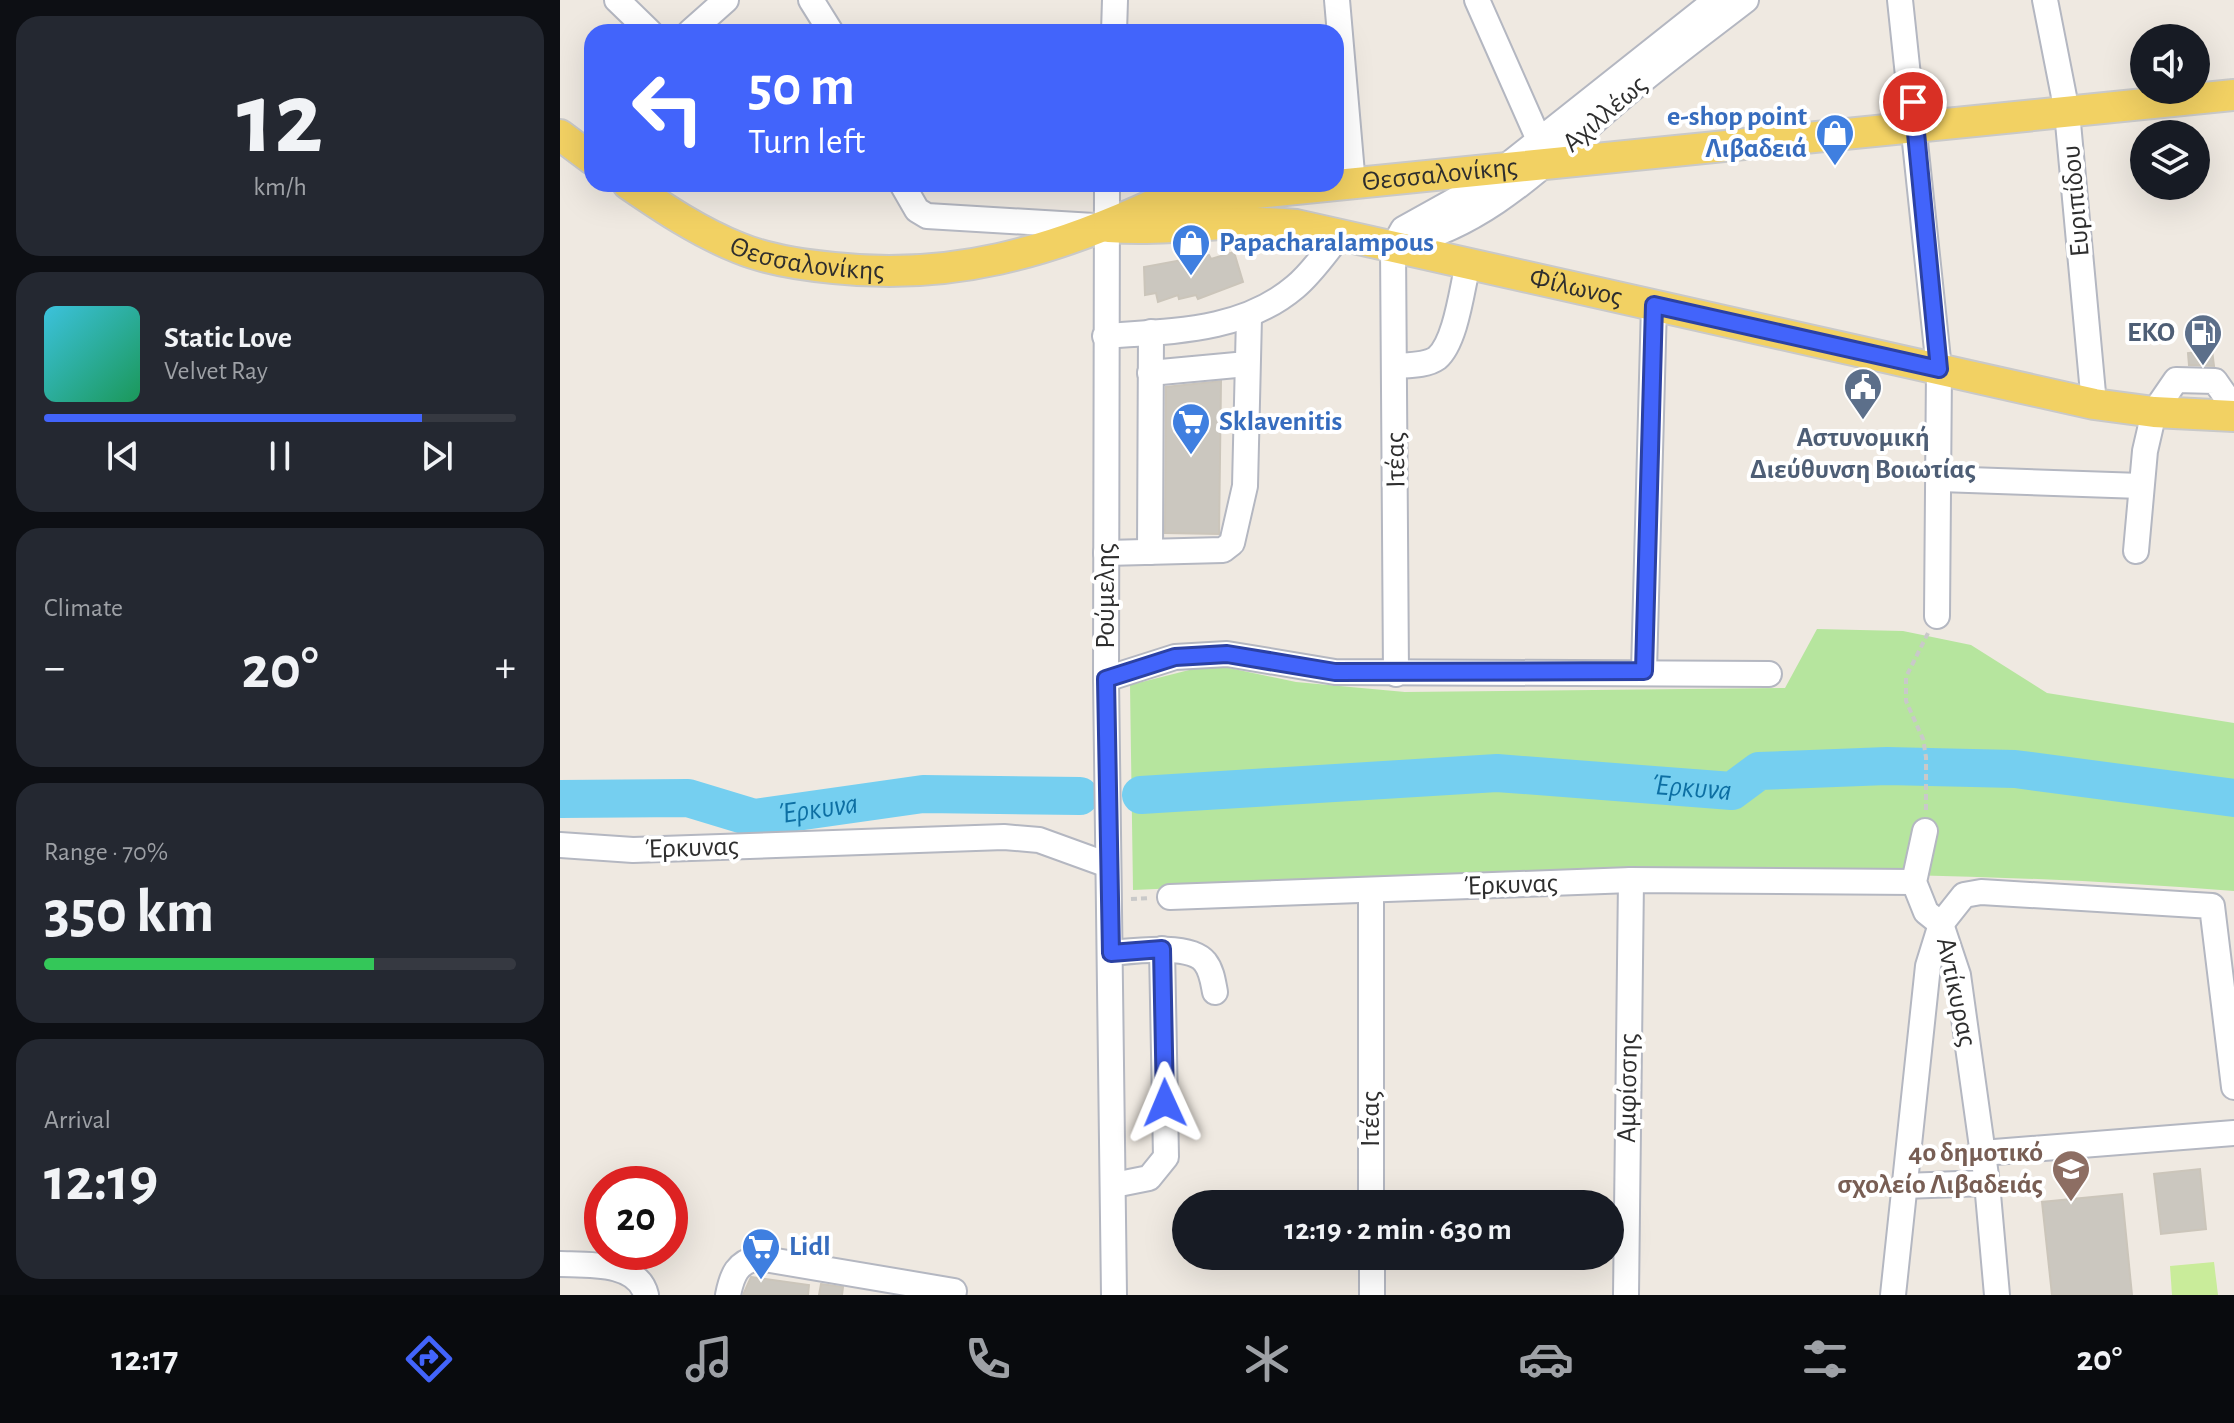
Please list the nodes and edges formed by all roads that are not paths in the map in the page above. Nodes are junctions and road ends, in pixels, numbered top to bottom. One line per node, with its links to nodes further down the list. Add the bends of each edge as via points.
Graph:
1 (617, 0): 11 (street)
2 (726, 0): 12 (street)
3 (811, 0): 13 (street)
4 (1115, 0): 14 (street)
5 (1337, 0): 15 (street)
6 (1477, 0): 22 (street)
7 (1716, 0): 22 (street, Αχιλλέως)
8 (1746, 0): 22 (street, Αχιλλέως)
9 (1900, 0): 19 (street)
10 (2045, 0): 18 (street, Ευριπίδου)
11 (642, 24)
12 (699, 24)
13 (826, 24)
14 (1114, 24)
15 (1339, 24)
16 (1344, 81): 24 (street)
17 (2234, 95): 18 (main road, Θεσσαλονίκης)
18 (2067, 112): 19 (main road, Θεσσαλονίκης); 42 (street, Ευριπίδου)
19 (1916, 128): 22 (main road, Θεσσαλονίκης); 40 (street)
20 (560, 135): 21 (main road)
21 (584, 153)
22 (1542, 153): 23 (main road, Θεσσαλονίκης); 32 (street, Αχιλλέως, via 1477,214 1417,242)
23 (1503, 170): 24 (main road, Θεσσαλονίκης); 32 (street, via 1462,199 1403,229)
24 (1353, 185): 25 (main road, Θεσσαλονίκης)
25 (1344, 186)
26 (640, 192): 30 (main road, Θεσσαλονίκης, via 701,231 742,249 877,273 978,266)
27 (907, 192): 30 (street, via 927,216)
28 (1107, 192): 30 (street, Ρούμελης)
29 (1277, 192): 30 (main road, Θεσσαλονίκης, via 1157,203)
30 (1105, 227): 31 (main road, Φίλωνος, via 1157,230 1263,222); 37 (street, Ρούμελης)
31 (1340, 235): 32 (main road, Φίλωνος); 35 (street, via 1296,287)
32 (1393, 247): 33 (main road, Φίλωνος); 39 (street, Ιτέας)
33 (1468, 264): 34 (main road, Φίλωνος); 39 (street, via 1449,342 1429,362)
34 (1654, 305): 40 (main road, Φίλωνος); 52 (street)
35 (1249, 317): 36 (street); 38 (street)
36 (1151, 332): 37 (street); 41 (street)
37 (1105, 336): 50 (street, Ρούμελης)
38 (1247, 364): 41 (street); 49 (street, via 1245,486 1232,543 1223,550)
39 (1395, 366): 53 (street, Ιτέας)
40 (1939, 369): 42 (main road, Φίλωνος); 46 (street)
41 (1150, 373): 49 (street)
42 (2094, 404): 44 (main road, Φίλωνος)
43 (2234, 408): 44 (street, via 2215,381 2176,380)
44 (2154, 412): 45 (main road, Φίλωνος); 47 (street)
45 (2234, 416)
46 (1940, 479): 47 (street); 51 (street)
47 (2141, 486): 48 (street)
48 (2136, 551)
49 (1150, 552): 50 (street)
50 (1106, 553): 55 (street, Ρούμελης)
51 (1937, 616)
52 (1644, 671): 53 (street); 54 (street)
53 (1396, 674): 55 (street, via 1335,672 1227,654 1175,657)
54 (1769, 674)
55 (1106, 679): 58 (street, Ρούμελης)
56 (1925, 831): 60 (street)
57 (560, 845): 58 (street, Έρκυνας, via 647,850 1004,837 1039,840)
58 (1108, 865): 65 (street, Ρούμελης)
59 (1631, 880): 60 (street, Έρκυνας); 61 (street, Έρκυνας); 81 (street, Αμφίσσης)
60 (1914, 882): 63 (street, via 1926,912)
61 (1371, 890): 62 (street, Έρκυνας); 73 (street, Ιτέας)
62 (1170, 897)
63 (1941, 924): 67 (street, Αντίκυρας, via 1964,895 1981,892 2212,906); 69 (street, Αντίκυρας, via 1962,998); 72 (street, via 1928,966)
64 (1162, 949): 65 (street); 66 (street, via 1203,958); 71 (street, via 1166,1157 1149,1178)
65 (1111, 953): 71 (street, Ρούμελης)
66 (1215, 992)
67 (2234, 1087)
68 (2234, 1133): 69 (street)
69 (1982, 1153): 70 (street, Αντίκυρας)
70 (1987, 1183): 72 (street); 83 (street, Αντίκυρας)
71 (1114, 1185): 79 (street, Ρούμελης)
72 (1903, 1186): 82 (street)
73 (1371, 1190)
74 (560, 1264): 77 (street, via 628,1273)
75 (1372, 1270): 80 (street)
76 (958, 1294): 78 (street, via 758,1258 737,1268)
77 (646, 1295)
78 (728, 1295)
79 (1114, 1295)
80 (1372, 1295)
81 (1626, 1295)
82 (1893, 1295)
83 (1997, 1295)

